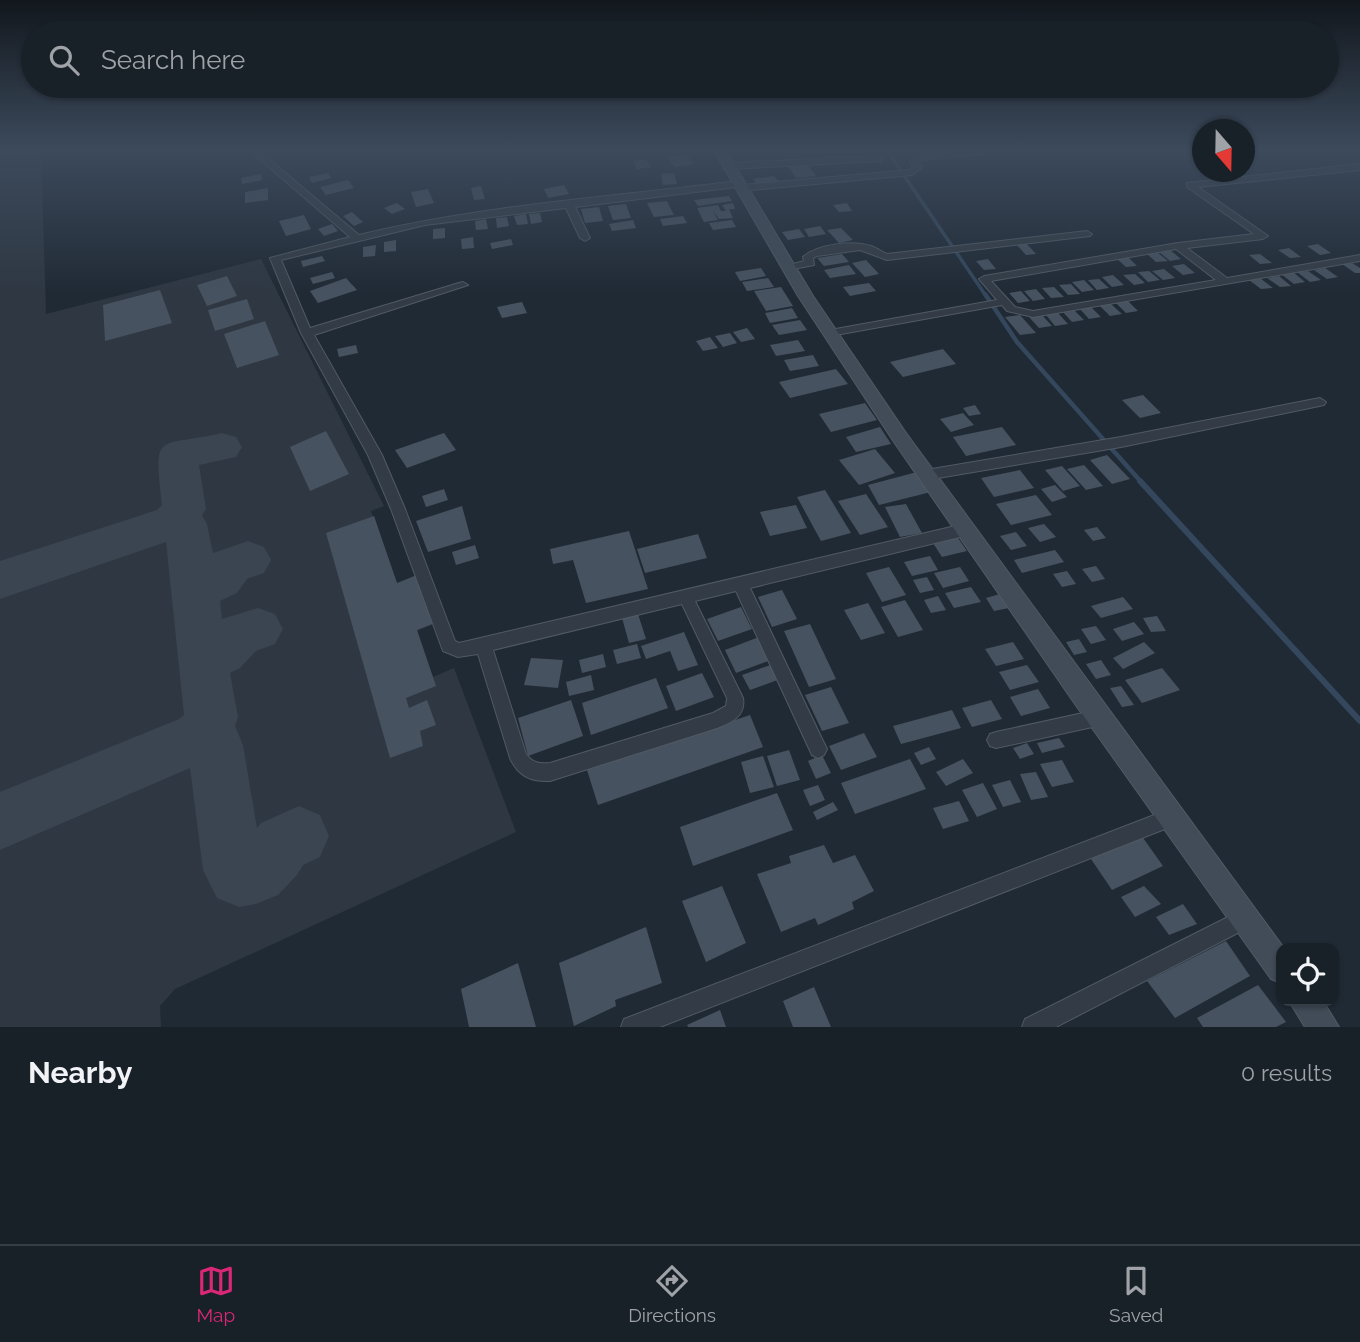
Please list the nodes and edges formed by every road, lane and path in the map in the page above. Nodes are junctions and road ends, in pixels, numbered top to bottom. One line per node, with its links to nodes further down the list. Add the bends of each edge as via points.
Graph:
1 (309, 197): 7 (street)
2 (605, 197): 5 (street)
3 (747, 197): 11 (street)
4 (1207, 197): 9 (street, via 1263,236)
5 (569, 204): 7 (street, via 425,222); 8 (street)
6 (1087, 234): 11 (street, via 887,257 867,248 848,248 813,254 808,257 810,263)
7 (356, 237): 16 (street, via 275,258)
8 (585, 238)
9 (1178, 246): 12 (street); 14 (street, via 986,277)
10 (1360, 258): 12 (street)
11 (788, 267): 15 (street)
12 (1226, 282): 14 (street, via 1033,314)
13 (463, 285): 16 (street)
14 (992, 304): 15 (street)
15 (829, 330): 18 (street)
16 (307, 333): 22 (street, via 375,455 449,646 458,650)
17 (1320, 402): 18 (street)
18 (926, 475): 19 (street)
19 (964, 530): 20 (street); 23 (street)
20 (741, 584): 21 (street); 25 (street)
21 (686, 597): 22 (street); 22 (street, via 736,706 717,720 550,772 526,770 519,758)
22 (483, 645)
23 (1097, 718): 24 (street); 26 (street)
24 (996, 740)
25 (818, 749)
26 (1170, 818): 27 (street); 30 (street)
27 (1244, 919): 28 (street); 31 (street)
28 (1276, 962)
29 (1308, 1006): 32 (street)
30 (632, 1027)
31 (1033, 1027)
32 (1324, 1027)

